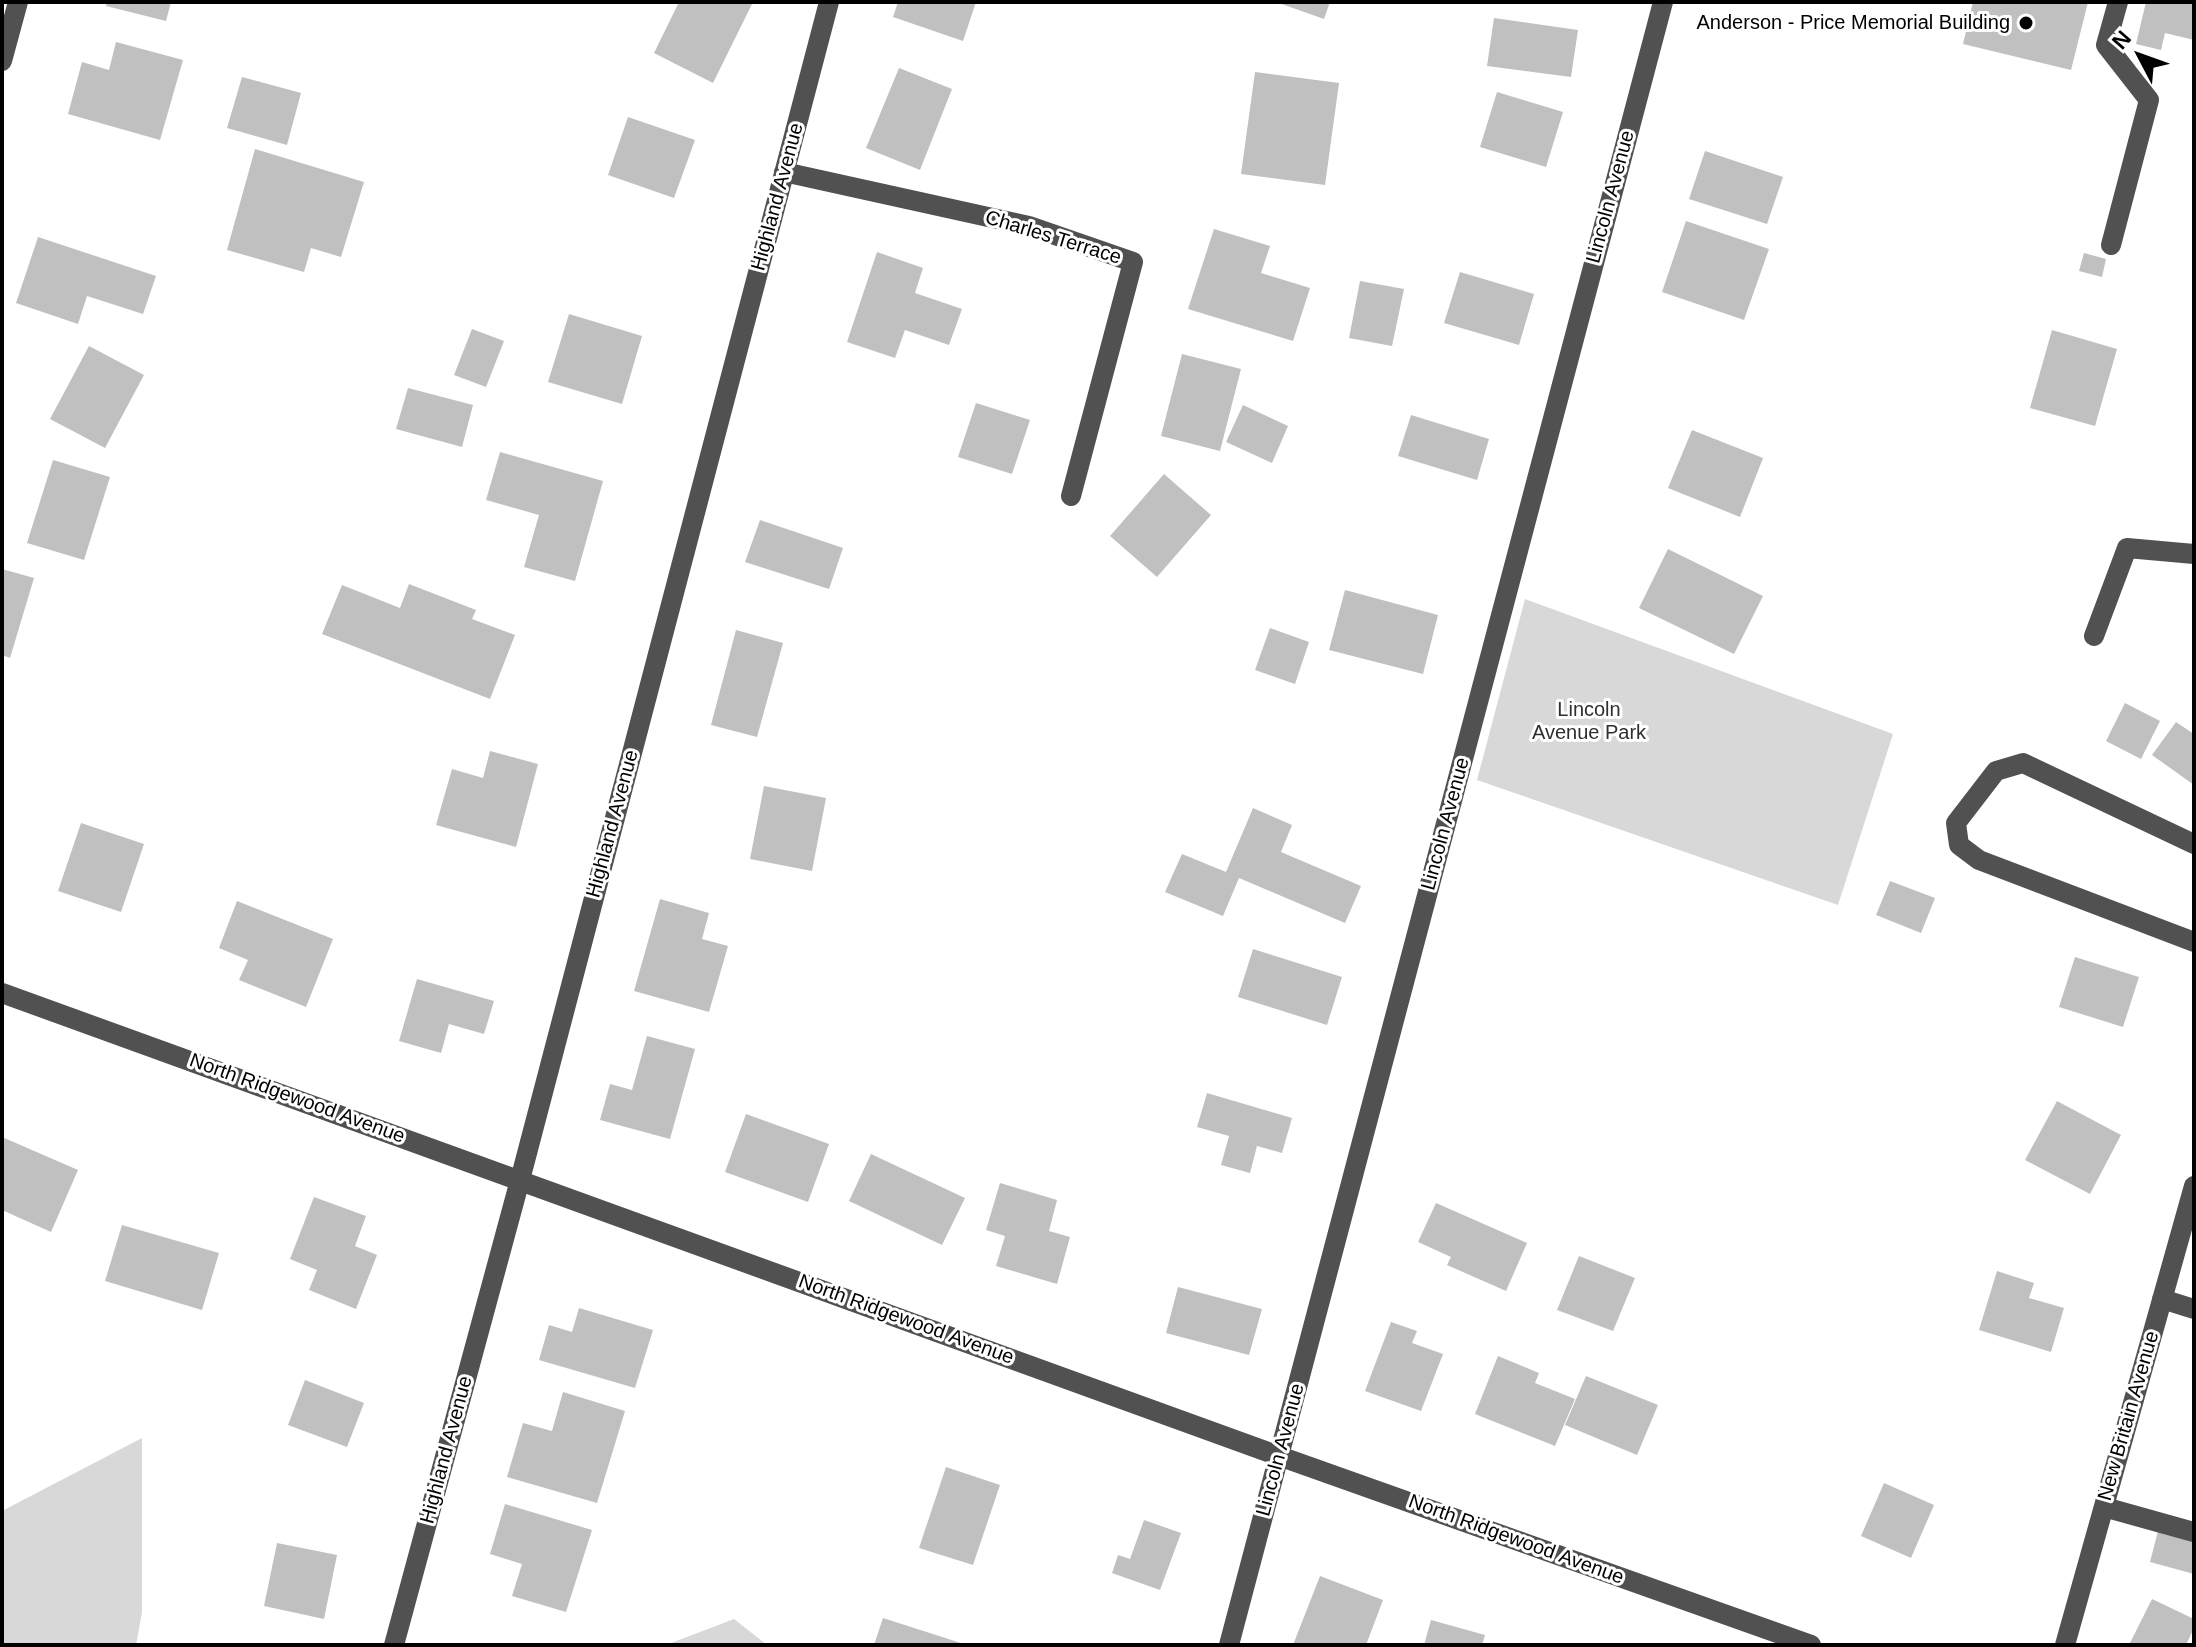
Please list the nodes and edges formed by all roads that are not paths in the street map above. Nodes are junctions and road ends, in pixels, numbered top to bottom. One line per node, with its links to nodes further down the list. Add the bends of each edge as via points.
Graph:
1 (18, 2): 5 (street)
2 (829, 2): 6 (street, Highland Avenue)
3 (1663, 2): 18 (street, Lincoln Avenue)
4 (2118, 2): 7 (street, via 2106,45 2149,100)
5 (2, 61)
6 (784, 172): 8 (street, Charles Terrace, via 1029,226 1133,262); 14 (street, Highland Avenue)
7 (2111, 245)
8 (1071, 496)
9 (2194, 554): 10 (street, via 2127,548)
10 (2094, 636)
11 (2194, 844): 12 (street, via 2023,763 1996,771 1956,823 1959,845 1979,860)
12 (2194, 942)
13 (2, 993): 14 (street, North Ridgewood Avenue)
14 (520, 1180): 18 (street, North Ridgewood Avenue); 21 (street, Highland Avenue)
15 (2194, 1186): 16 (street, New Britain Avenue)
16 (2162, 1299): 17 (street); 19 (street, New Britain Avenue)
17 (2194, 1309)
18 (1279, 1456): 22 (street, Lincoln Avenue); 23 (street, North Ridgewood Avenue)
19 (2104, 1507): 20 (street); 24 (street, New Britain Avenue)
20 (2194, 1532)
21 (394, 1645)
22 (1229, 1645)
23 (1811, 1645)
24 (2065, 1645)

